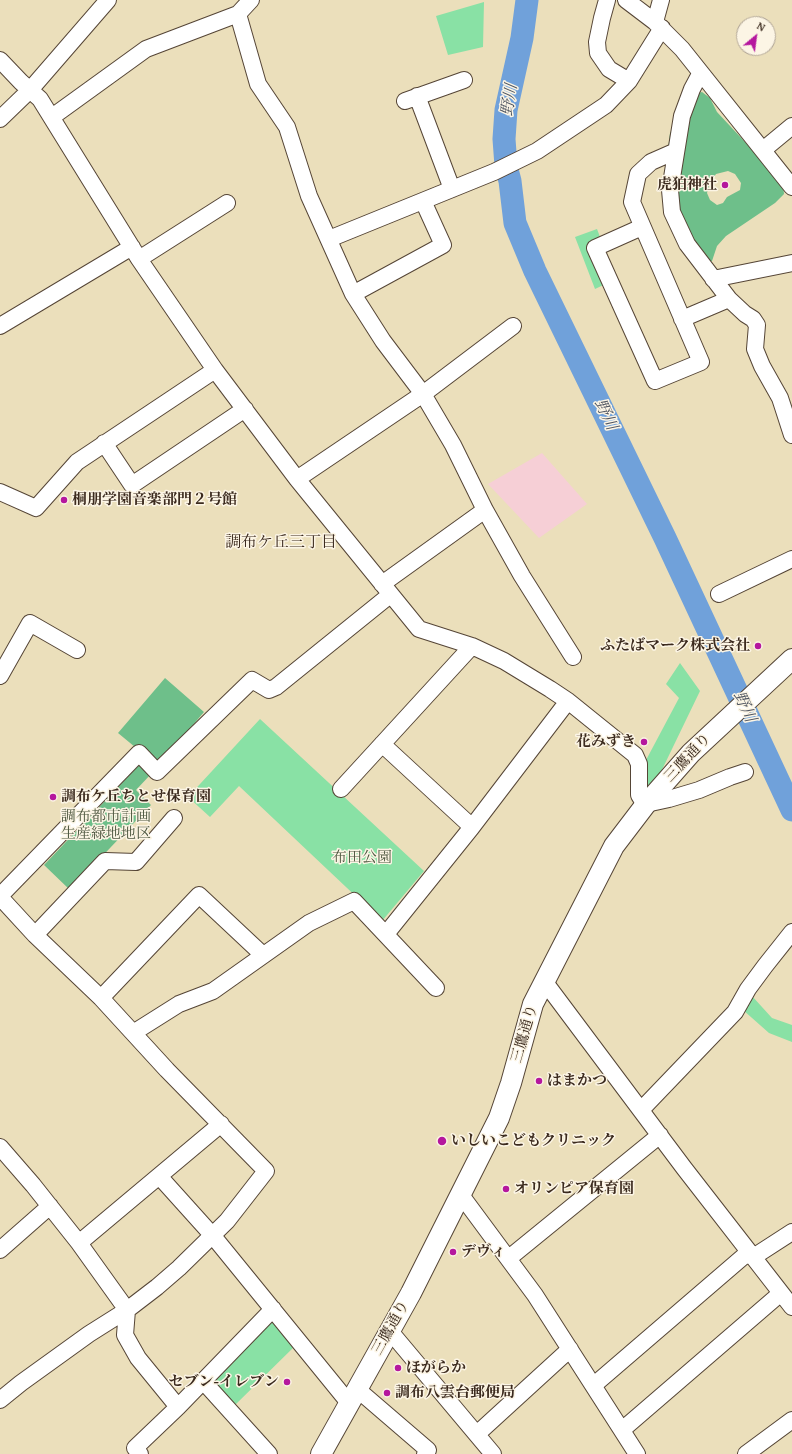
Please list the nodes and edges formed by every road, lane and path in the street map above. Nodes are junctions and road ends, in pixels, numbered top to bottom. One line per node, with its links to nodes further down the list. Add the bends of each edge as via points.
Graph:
1 (108, 0): 12 (street)
2 (251, 0): 6 (street)
3 (607, 0): 11 (street, via 597,42 598,53 609,69)
4 (626, 0): 7 (street)
5 (661, 0): 7 (street)
6 (238, 14): 13 (street, via 146,48); 23 (street, via 258,84 287,127 309,196)
7 (658, 25): 9 (street); 11 (street)
8 (0, 60): 12 (street)
9 (700, 74): 16 (street); 17 (street, via 682,116)
10 (464, 80): 19 (street, via 411,98)
11 (629, 81): 19 (street, via 606,105 538,151)
12 (30, 90): 13 (street, via 40,99); 14 (street)
13 (52, 117): 24 (street)
14 (0, 119)
15 (792, 126): 16 (street)
16 (763, 150): 18 (street)
17 (676, 151): 22 (street, via 651,162 638,174 632,202); 26 (street, via 670,190 672,212 687,244)
18 (792, 187)
19 (452, 189): 20 (street)
20 (423, 201): 23 (street); 27 (street, via 443,245)
21 (227, 203): 24 (street)
22 (642, 227): 29 (street); 29 (street, via 595,248 655,381 701,362)
23 (329, 239): 27 (street)
24 (136, 253): 30 (street); 32 (street)
25 (792, 263): 26 (street)
26 (713, 279): 28 (street)
27 (354, 294): 33 (street, via 384,341)
28 (729, 299): 29 (street); 35 (street, via 757,325 755,349 780,398)
29 (682, 319)
30 (0, 326)
31 (513, 326): 33 (street)
32 (215, 370): 34 (street); 36 (street)
33 (423, 394): 37 (street); 39 (street, via 453,445)
34 (245, 410): 36 (street, via 132,485); 37 (street)
35 (792, 435)
36 (104, 443): 38 (street, via 77,462 36,508)
37 (297, 479): 41 (street)
38 (0, 492)
39 (485, 510): 41 (street); 45 (street, via 522,576)
40 (792, 559): 42 (street)
41 (386, 589): 43 (street, via 419,629); 55 (street, via 276,687 269,690 252,680 158,772 139,753)
42 (719, 594)
43 (472, 646): 48 (street, via 504,661); 49 (street)
44 (77, 650): 47 (street, via 30,623)
45 (573, 657)
46 (792, 659): 52 (main road, 三鷹通り, via 692,753)
47 (0, 676)
48 (568, 701): 52 (street, via 635,755 639,764 639,795); 54 (street)
49 (382, 744): 51 (street); 54 (street)
50 (745, 772): 52 (street, via 699,790)
51 (341, 789)
52 (646, 804): 60 (main road, 三鷹通り, via 614,846)
53 (174, 818): 58 (street, via 136,862 105,861)
54 (472, 827): 57 (street)
55 (1, 899): 58 (street)
56 (792, 932): 64 (street, via 748,989 735,1012)
57 (386, 934): 59 (street, via 354,901 309,923); 61 (street)
58 (35, 935): 62 (street)
59 (263, 955): 62 (street, via 198,895); 63 (street, via 213,991 179,1004)
60 (544, 981): 64 (street); 69 (main road, 三鷹通り, via 533,1004 499,1118)
61 (436, 988)
62 (101, 998): 63 (street)
63 (133, 1033): 65 (street)
64 (641, 1110): 66 (street)
65 (221, 1124): 68 (street); 72 (street, via 266,1171)
66 (660, 1135): 75 (street); 76 (street)
67 (0, 1147): 70 (street)
68 (159, 1176): 72 (street); 73 (street)
69 (461, 1195): 76 (street); 81 (main road, 三鷹通り)
70 (50, 1206): 73 (street); 74 (street)
71 (792, 1232): 75 (street, via 758,1254)
72 (213, 1236): 79 (street); 80 (street, via 157,1287)
73 (79, 1243): 80 (street)
74 (0, 1250)
75 (751, 1254): 77 (street); 84 (street, via 744,1256)
76 (509, 1258): 82 (street)
77 (781, 1293): 78 (street); 89 (street)
78 (792, 1308)
79 (272, 1309): 83 (street); 85 (street)
80 (126, 1310): 86 (street); 87 (street, via 124,1335 138,1358)
81 (390, 1330): 85 (main road, 三鷹通り); 90 (street)
82 (570, 1349): 84 (street); 90 (street)
83 (203, 1381): 87 (street); 92 (street)
84 (594, 1385): 89 (street)
85 (353, 1396): 93 (main road, 三鷹通り); 94 (street, via 428,1450)
86 (0, 1400)
87 (178, 1408): 91 (street, via 135,1448)
88 (792, 1420): 97 (street)
89 (622, 1430): 96 (street)
90 (478, 1434): 95 (street)
91 (140, 1454)
92 (269, 1454)
93 (321, 1454)
94 (425, 1454)
95 (493, 1454)
96 (637, 1454)
97 (746, 1454)

